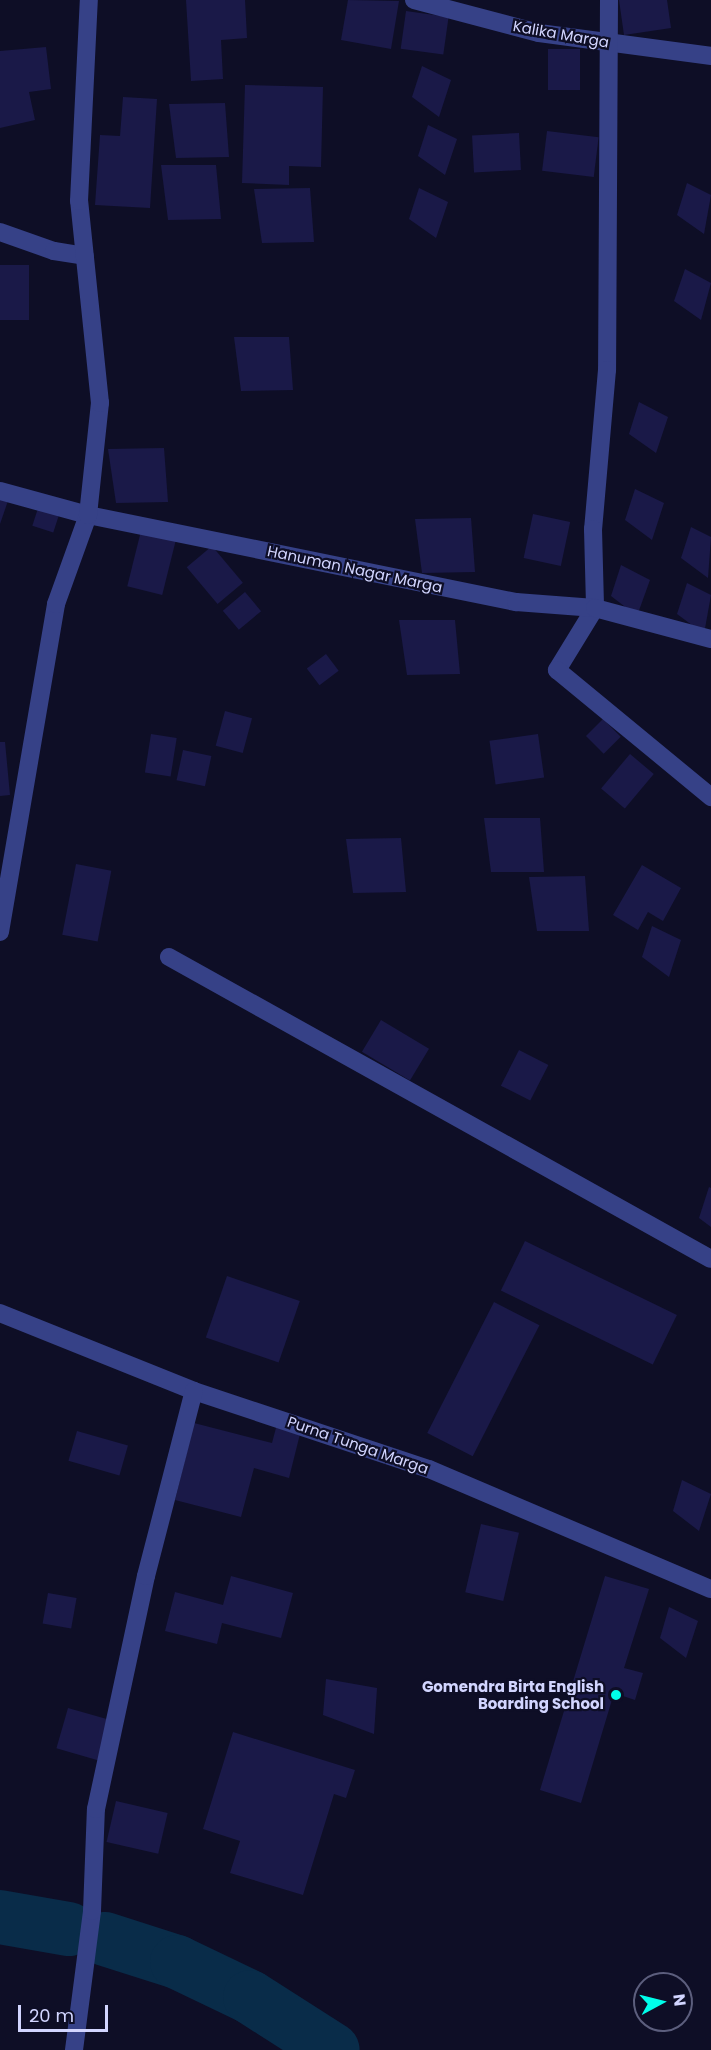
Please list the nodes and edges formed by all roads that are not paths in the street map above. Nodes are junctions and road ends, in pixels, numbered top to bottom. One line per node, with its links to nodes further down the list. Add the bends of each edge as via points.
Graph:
1 (89, 0): 7 (street, via 79,201)
2 (414, 0): 4 (street, Kalika Marga, via 539,33)
3 (609, 0): 4 (street)
4 (609, 43): 5 (street, Kalika Marga); 10 (street, via 607,370 593,529)
5 (711, 56)
6 (0, 232): 7 (street, via 54,251)
7 (85, 256): 9 (street, via 100,403)
8 (0, 491): 9 (street, Hanuman Nagar Marga)
9 (88, 515): 10 (street, Hanuman Nagar Marga, via 516,602); 13 (street, via 56,604)
10 (595, 608): 11 (street, Hanuman Nagar Marga); 12 (street, via 557,670)
11 (711, 639)
12 (711, 797)
13 (0, 932)
14 (169, 957): 15 (street)
15 (711, 1259)
16 (0, 1313): 17 (street, Purna Tunga Marga)
17 (194, 1390): 18 (street, Purna Tunga Marga, via 429,1469); 19 (street, via 146,1576 96,1809 92,1911)
18 (711, 1589)
19 (74, 2050)

